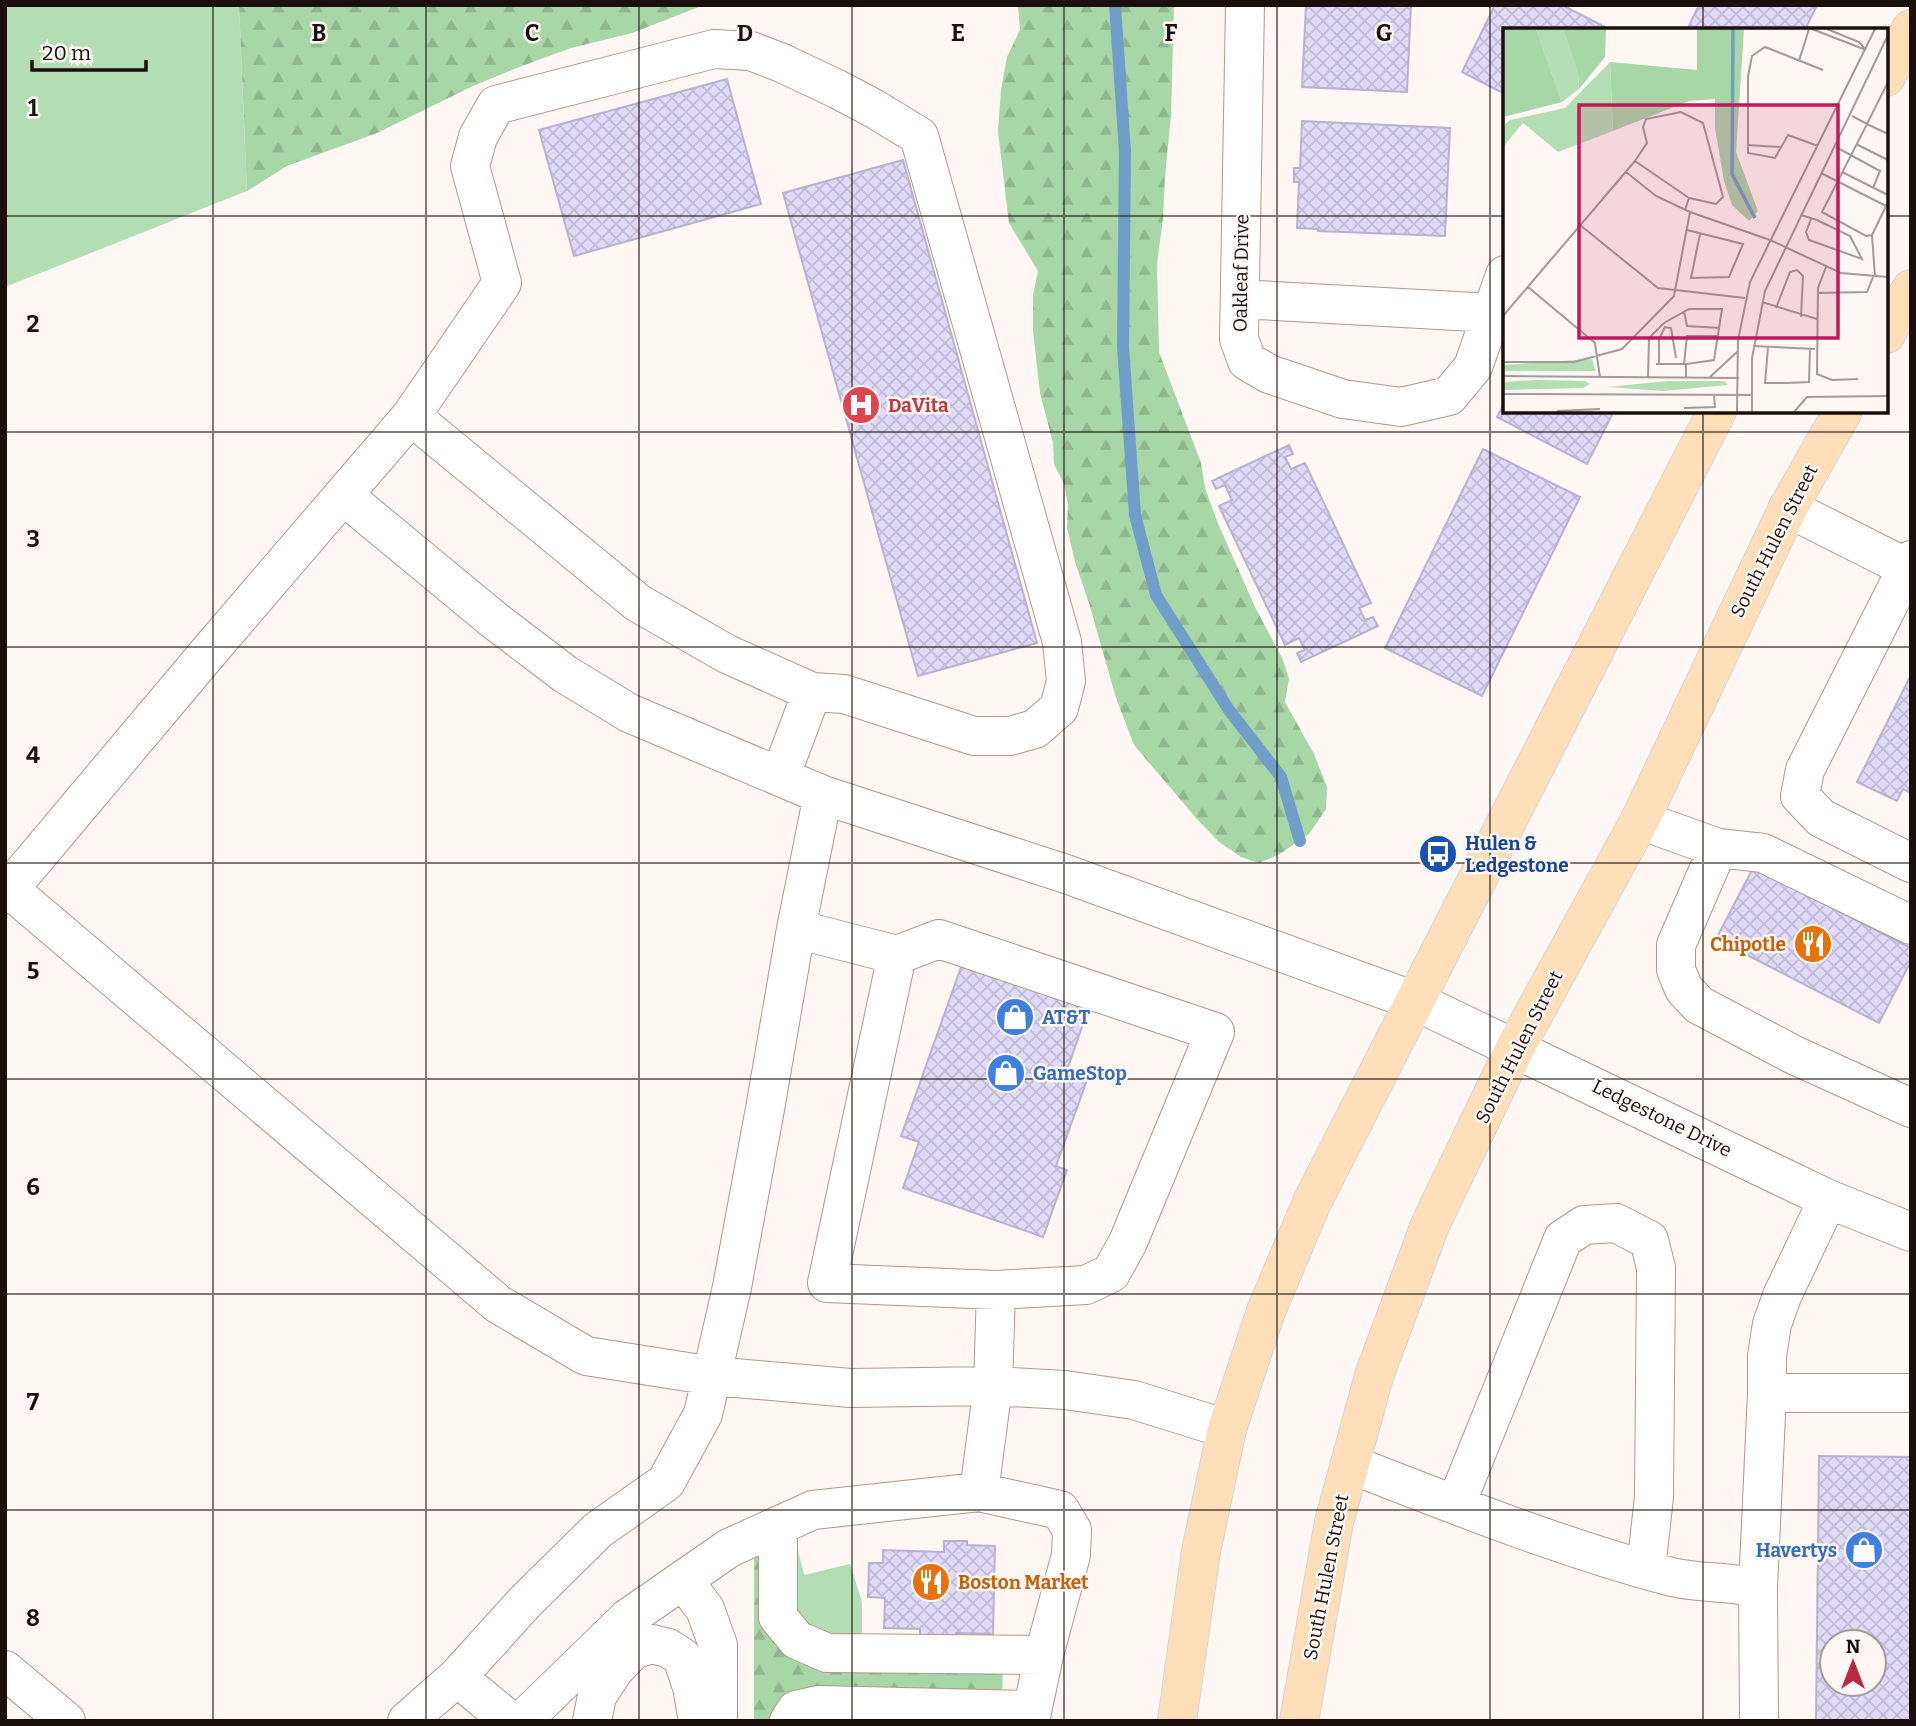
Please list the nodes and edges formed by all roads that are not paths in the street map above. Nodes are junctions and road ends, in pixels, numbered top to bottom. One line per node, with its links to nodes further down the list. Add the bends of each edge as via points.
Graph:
1 (1245, 5): 5 (street, Oakleaf Drive)
2 (1911, 29): 3 (main road)
3 (1888, 74)
4 (1503, 281): 6 (street, Oakleaf Drive)
5 (1240, 299): 6 (street); 6 (street, Oakleaf Drive, via 1239,339 1247,360 1269,374 1343,399 1401,407 1449,396 1473,368)
6 (1493, 313)
7 (1716, 413): 23 (main road)
8 (1842, 413): 11 (main road, South Hulen Street)
9 (411, 416): 10 (street); 13 (street, via 638,603 727,654); 13 (street, via 502,283 470,166 478,137 496,105 714,49 751,51 873,107 919,136 1062,642 1066,681 1059,708 1035,729 1010,736 974,736 844,694)
10 (344, 495): 14 (street, Ledgestone Drive, via 565,674 629,713); 19 (street)
11 (1788, 508): 12 (street); 16 (main road, South Hulen Street)
12 (1909, 566): 18 (street, via 1805,770 1800,796 1821,818)
13 (812, 692): 14 (street)
14 (780, 777): 15 (street, Ledgestone Drive)
15 (823, 795): 21 (street); 23 (street, Ledgestone Drive, via 1066,874)
16 (1640, 820): 17 (street); 24 (main road, South Hulen Street)
17 (1718, 848): 20 (street, via 1763,853); 25 (street, via 1676,945 1676,970 1684,989 1699,1005 1794,1055)
18 (1911, 863)
19 (7, 892): 29 (street, via 498,1304 586,1356)
20 (1911, 925)
21 (796, 929): 22 (street); 29 (street)
22 (897, 955): 28 (street, via 827,1283); 28 (street, via 939,939 1215,1032 1111,1273 1086,1285)
23 (1415, 1001): 24 (street, Ledgestone Drive); 33 (main road, via 1313,1200 1266,1311)
24 (1515, 1048): 26 (street, Ledgestone Drive); 34 (main road, South Hulen Street, via 1430,1224 1374,1376)
25 (1911, 1108)
26 (1828, 1199): 27 (street, Ledgestone Drive); 31 (street, via 1773,1324)
27 (1911, 1233)
28 (996, 1290): 30 (street)
29 (713, 1376): 30 (street, via 850,1388); 43 (street, via 703,1414 666,1482 598,1530)
30 (993, 1386): 33 (street, via 1134,1400); 35 (street)
31 (1767, 1393): 32 (street); 40 (street)
32 (1911, 1393)
33 (1227, 1429): 53 (main road, via 1201,1551)
34 (1350, 1464): 36 (street); 54 (main road, South Hulen Street, via 1334,1522)
35 (979, 1492): 37 (street, via 813,1510); 41 (street, via 1060,1510 1072,1530 1071,1555)
36 (1456, 1504): 38 (street); 38 (street, via 1563,1239 1584,1224 1616,1223 1649,1240 1656,1268 1654,1497)
37 (778, 1526): 39 (street, via 729,1548); 41 (street, via 778,1617 797,1640 827,1653)
38 (1646, 1569): 40 (street, via 1672,1577)
39 (683, 1580): 48 (street, via 628,1618); 51 (street, via 705,1609 718,1644)
40 (1758, 1588): 55 (street)
41 (1044, 1655): 44 (street)
42 (5, 1670): 45 (street)
43 (457, 1677): 46 (street); 47 (street)
44 (1030, 1715): 52 (street, via 817,1705 796,1710)
45 (66, 1721)
46 (407, 1721)
47 (510, 1721)
48 (522, 1721)
49 (592, 1721): 50 (street, via 597,1696 614,1670 634,1650 652,1644 682,1657)
50 (698, 1721)
51 (718, 1721)
52 (789, 1721)
53 (1177, 1721)
54 (1299, 1721)
55 (1759, 1721)

